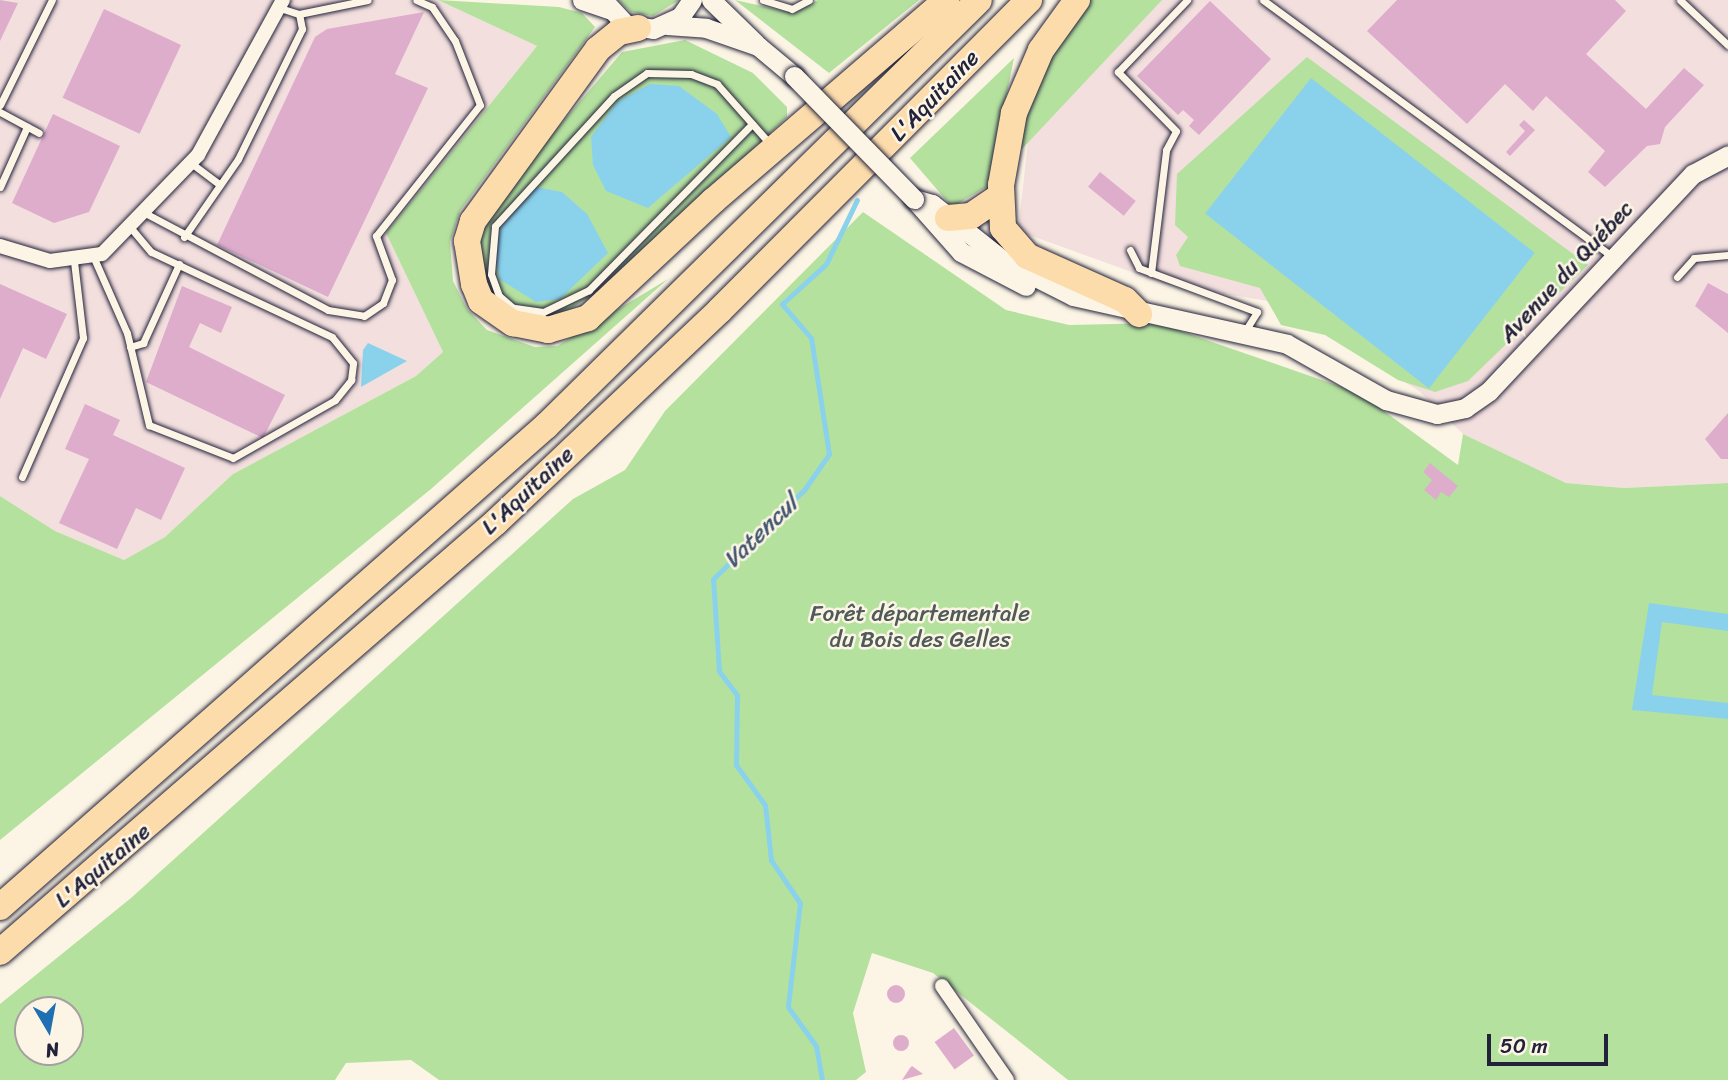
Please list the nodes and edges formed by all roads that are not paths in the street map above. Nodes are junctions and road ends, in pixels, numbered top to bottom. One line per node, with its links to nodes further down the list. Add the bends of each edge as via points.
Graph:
1 (52, 0): 23 (lane)
2 (368, 0): 18 (lane)
3 (416, 0): 37 (lane, via 432,7 455,41 480,105 376,236 392,280 383,303 364,316 328,310)
4 (582, 0): 17 (street)
5 (692, 0): 19 (street)
6 (711, 0): 21 (street)
7 (763, 0): 8 (lane, via 792,9)
8 (809, 0)
9 (947, 0): 28 (highway)
10 (979, 0): 51 (highway, L'Aquitaine, via 537,435)
11 (1029, 0): 52 (highway, L'Aquitaine, via 720,310 495,522)
12 (1077, 0): 33 (highway, via 1041,50 1021,96)
13 (1186, 0): 45 (lane, via 1118,72 1176,131 1166,150)
14 (1263, 0): 42 (lane)
15 (1680, 0): 22 (lane)
16 (281, 4): 18 (lane); 30 (street)
17 (605, 4): 20 (street)
18 (299, 14): 31 (lane, via 302,29)
19 (667, 25): 20 (street); 21 (street, via 706,28)
20 (638, 29): 28 (highway, via 619,32 598,50 473,221 467,241 474,284 497,315 548,330 588,318)
21 (758, 46): 34 (street, bridge)
22 (1728, 46)
23 (0, 105)
24 (0, 112): 26 (lane)
25 (752, 124): 25 (lane, via 717,85 691,74 647,74 614,96 495,226 491,274 499,296 513,308 543,312 589,290); 28 (lane)
26 (27, 127): 27 (lane); 32 (lane)
27 (39, 133)
28 (774, 148)
29 (1728, 155): 42 (street, Avenue du Québec, via 1693,174)
30 (191, 163): 31 (lane); 35 (street)
31 (220, 185): 37 (lane)
32 (0, 187)
33 (1001, 196): 34 (highway, via 971,216); 47 (highway, via 1005,238 1049,268 1125,300)
34 (929, 209): 47 (street, via 1003,261 1073,296)
35 (145, 213): 36 (street); 37 (lane)
36 (130, 228): 41 (street); 44 (lane, via 151,252)
37 (184, 237)
38 (0, 246): 43 (street)
39 (1130, 250): 45 (lane, via 1139,268)
40 (1728, 255): 46 (lane, via 1694,258)
41 (93, 257): 43 (street); 49 (lane)
42 (1613, 257): 48 (street, Avenue du Québec, via 1489,391 1465,408 1437,414 1410,411 1322,358)
43 (74, 261): 50 (lane, via 83,338)
44 (179, 264): 49 (lane, via 143,343); 49 (lane, via 332,337 353,363 351,380 335,400 245,454 218,456 149,425)
45 (1151, 272): 48 (lane, via 1257,312)
46 (1677, 277)
47 (1133, 313): 48 (street)
48 (1244, 333)
49 (130, 347)
50 (22, 477)
51 (0, 907)
52 (0, 952)
53 (942, 986): 54 (street)
54 (1007, 1080)

